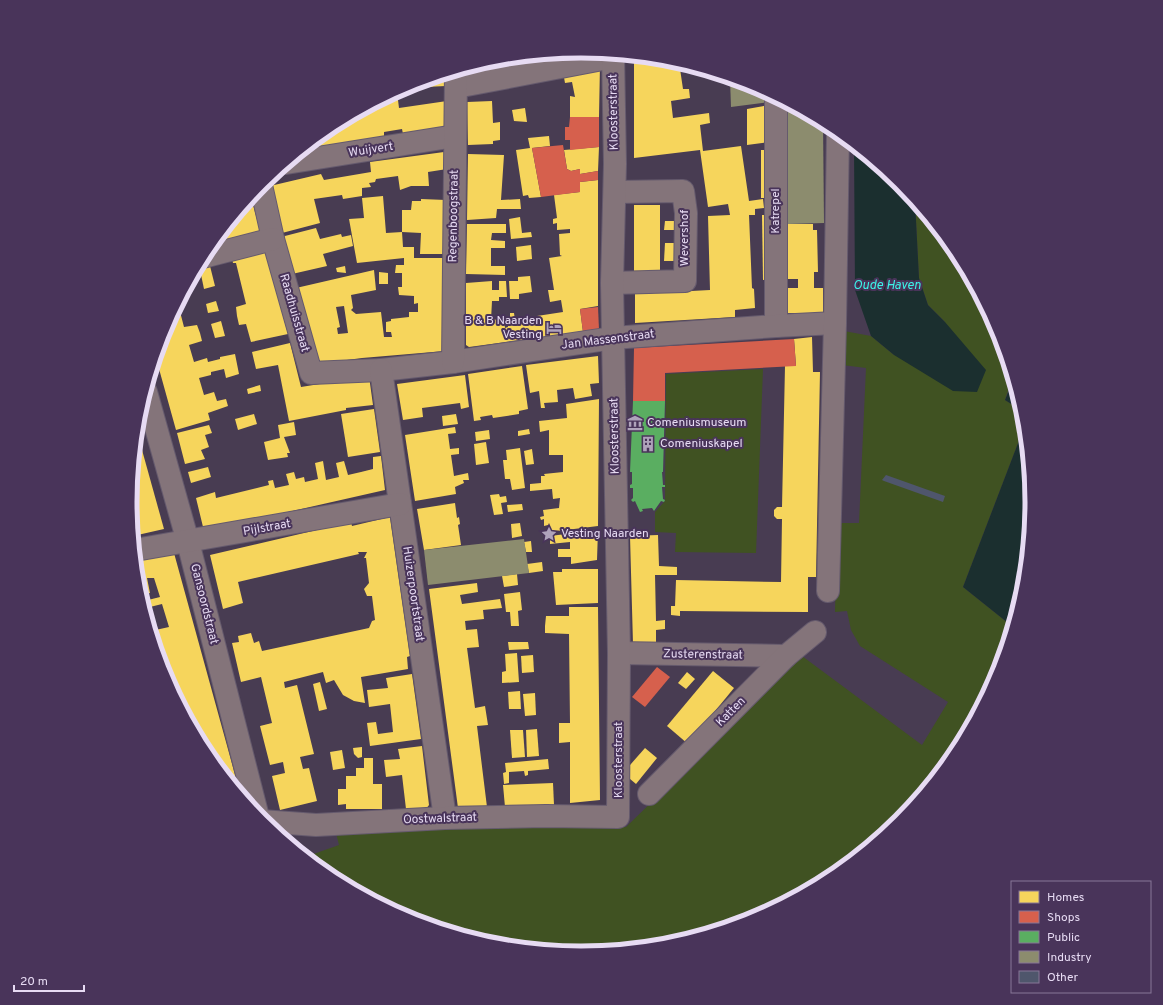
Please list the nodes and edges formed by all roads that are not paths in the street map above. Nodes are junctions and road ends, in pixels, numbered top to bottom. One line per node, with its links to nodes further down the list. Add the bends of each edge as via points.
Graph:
1 (596, 58): 3 (street)
2 (613, 59): 8 (street, Kloosterstraat)
3 (456, 79): 5 (street, Regenboogstraat)
4 (776, 103): 14 (street, Katrepel)
5 (455, 136): 7 (street, Wuijvert); 16 (street, Regenboogstraat)
6 (838, 140): 13 (street)
7 (295, 163)
8 (615, 192): 12 (street, Kloosterstraat); 12 (street, Wevershof, via 684,192 685,281)
9 (263, 193): 10 (street, Raadhuisstraat)
10 (273, 239): 11 (street); 17 (street, Raadhuisstraat, via 311,373)
11 (213, 254)
12 (612, 284): 15 (street, Kloosterstraat)
13 (836, 324): 14 (street, Jan Massenstraat); 22 (street)
14 (776, 326): 15 (street, Jan Massenstraat)
15 (613, 338): 16 (street, Jan Massenstraat); 24 (street, Kloosterstraat)
16 (452, 362): 17 (street, Jan Massenstraat)
17 (381, 370): 19 (street, Huizerpoortstraat)
18 (149, 402): 20 (street, Gansoordstraat)
19 (400, 504): 20 (street, Pijlstraat); 29 (street, Huizerpoortstraat)
20 (188, 542): 21 (street, Pijlstraat); 27 (street, Gansoordstraat)
21 (140, 549)
22 (828, 591)
23 (815, 632): 25 (street, Katten)
24 (619, 653): 25 (street, Zusterenstraat); 28 (street, Kloosterstraat)
25 (786, 656): 26 (street, Katten)
26 (649, 794)
27 (255, 804)
28 (618, 817): 29 (street, Oostwalstraat)
29 (445, 818): 30 (street, Oostwalstraat, via 316,825)
30 (272, 822)

